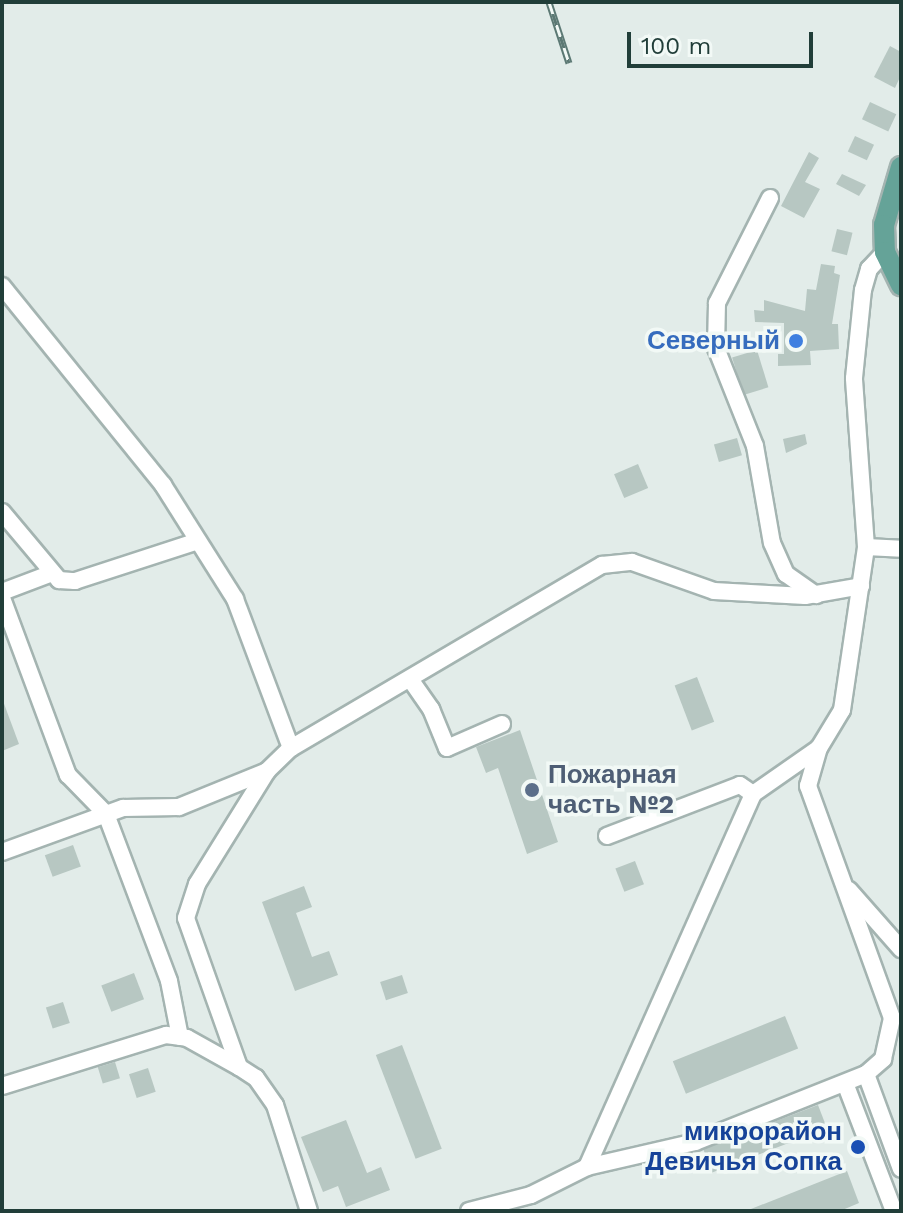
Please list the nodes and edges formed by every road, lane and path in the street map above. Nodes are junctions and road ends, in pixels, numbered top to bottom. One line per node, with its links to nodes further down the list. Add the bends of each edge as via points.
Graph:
1 (901, 167): 3 (main road, via 884,225)
2 (770, 198): 13 (street, via 717,303 716,348 755,446 772,543 786,574)
3 (885, 252): 4 (main road); 8 (street, via 869,269 863,290 854,378)
4 (901, 285)
5 (2, 286): 7 (street, via 163,485)
6 (2, 512): 10 (street)
7 (198, 541): 10 (street, via 75,581 59,580); 16 (street, via 235,599)
8 (866, 547): 9 (street); 11 (street)
9 (901, 549)
10 (52, 573): 12 (street)
11 (861, 586): 13 (street); 17 (street, via 842,710)
12 (2, 595): 20 (street, via 68,775)
13 (816, 595): 14 (street, via 714,591 632,562 602,565)
14 (410, 679): 15 (street, via 431,709 447,748); 16 (street)
15 (502, 724)
16 (291, 748): 18 (street)
17 (819, 748): 19 (street); 23 (street, via 808,786)
18 (267, 771): 20 (street, via 179,807 123,808); 26 (street, via 197,884 186,918)
19 (753, 794): 21 (street, via 740,785); 30 (street)
20 (106, 814): 22 (street); 25 (street, via 169,981)
21 (607, 836)
22 (2, 852)
23 (841, 883): 24 (street); 27 (street, via 892,1018 888,1048)
24 (901, 949)
25 (180, 1037): 26 (street); 29 (street, via 166,1035)
26 (239, 1067): 33 (street, via 256,1078 275,1105)
27 (866, 1074): 28 (street); 31 (street)
28 (845, 1083): 30 (street, via 695,1142); 32 (street)
29 (2, 1086)
30 (587, 1167): 34 (street, via 531,1195)
31 (901, 1169)
32 (890, 1210)
33 (309, 1211)
34 (469, 1211)

